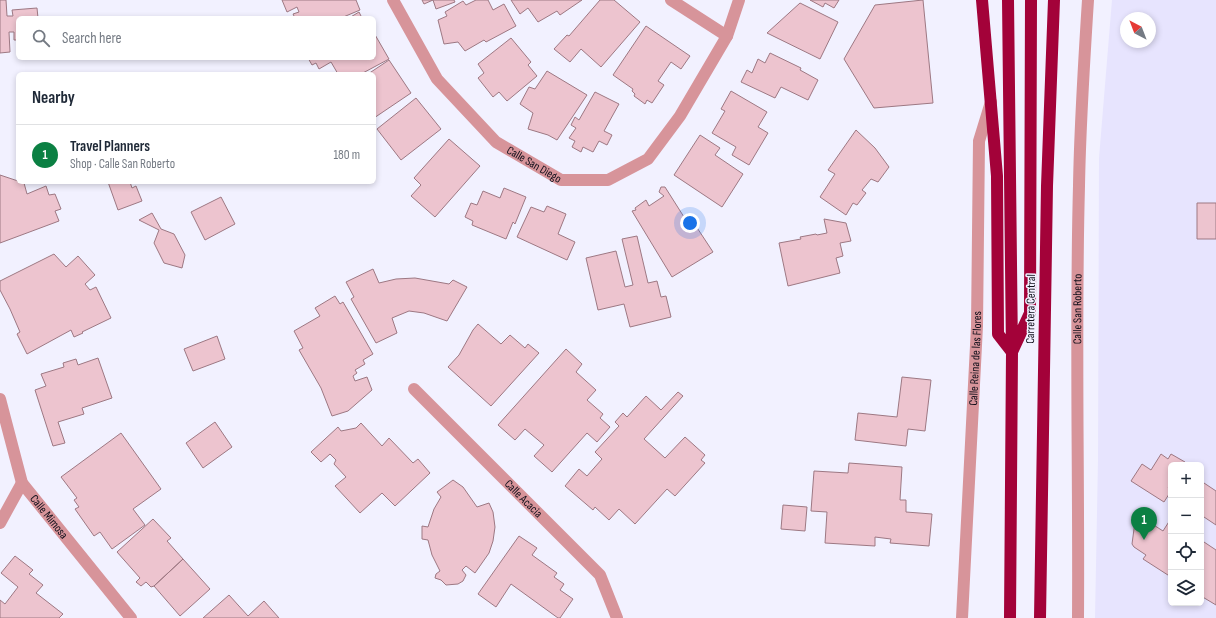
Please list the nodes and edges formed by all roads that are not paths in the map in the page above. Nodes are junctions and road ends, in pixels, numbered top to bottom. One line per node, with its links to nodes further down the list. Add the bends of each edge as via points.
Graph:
1 (393, 0): 9 (street, Calle San Diego, via 438,79 496,142 561,180 608,180 648,159 680,116)
2 (671, 0): 9 (street)
3 (739, 0): 9 (street, Calle San Diego)
4 (982, 0): 10 (highway)
5 (1008, 0): 11 (highway, Carretera Central)
6 (1031, 0): 11 (highway, via 1030,313)
7 (1054, 0): 20 (highway, Carretera Central, via 1047,186)
8 (1088, 0): 21 (street, Calle San Roberto, via 1079,186)
9 (726, 36)
10 (991, 101): 11 (highway, via 997,176 998,334); 18 (street, Calle Reina de las Flores, via 979,141 977,326)
11 (1012, 352): 19 (highway, Carretera Central)
12 (414, 389): 17 (street, Calle Acacia, via 600,575)
13 (0, 399): 14 (street, Calle Mimosa)
14 (22, 483): 15 (street); 16 (street, Calle Mimosa)
15 (0, 523)
16 (131, 618)
17 (617, 618)
18 (962, 618)
19 (1010, 618)
20 (1040, 618)
21 (1078, 618)

